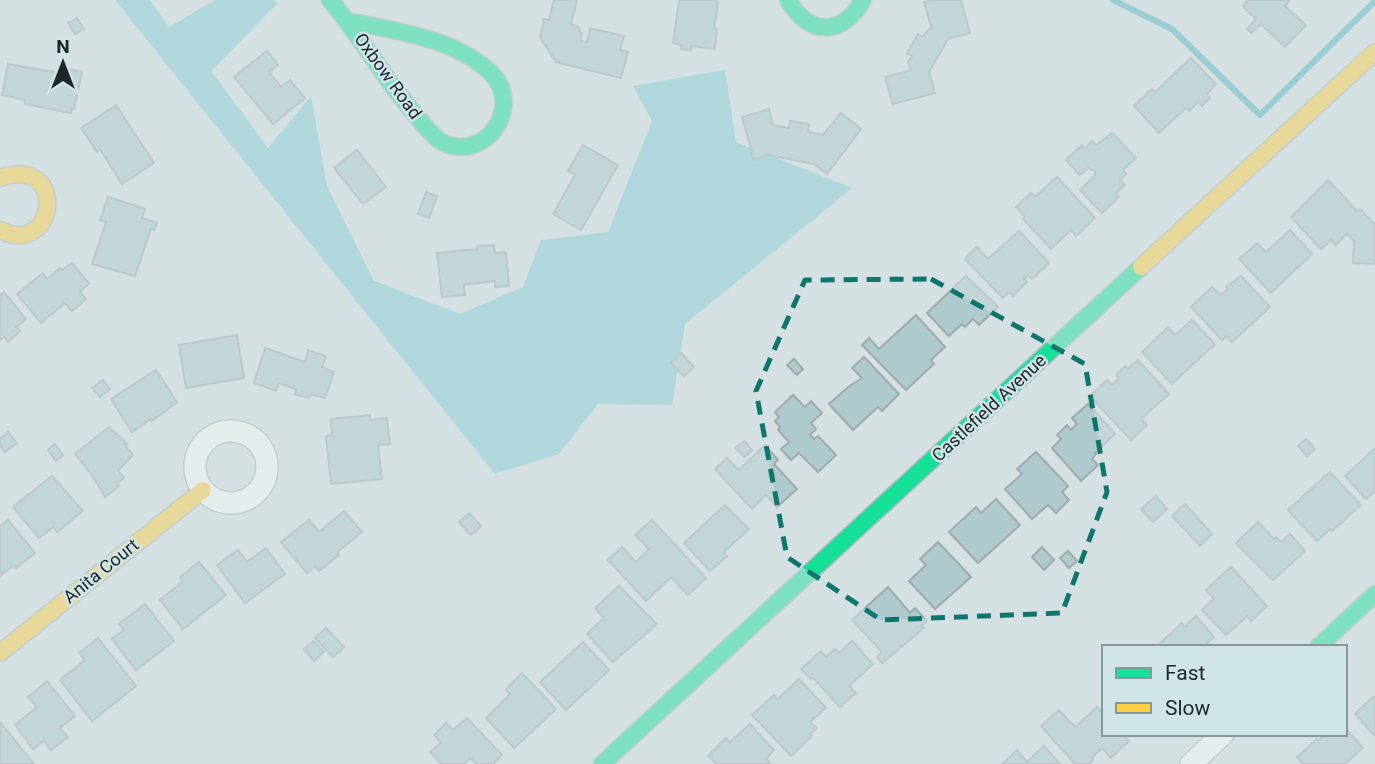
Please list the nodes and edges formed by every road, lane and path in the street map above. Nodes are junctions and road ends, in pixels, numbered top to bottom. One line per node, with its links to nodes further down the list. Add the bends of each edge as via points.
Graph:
1 (330, 0): 4 (street, Oxbow Road)
2 (788, 0): 3 (street, via 802,20 832,28 849,20)
3 (863, 0)
4 (348, 21): 4 (street, Oxbow Road, via 383,76 442,142 469,147 499,128 505,97 499,83 483,68 425,38)
5 (1375, 52): 13 (street, Castlefield Avenue)
6 (0, 178): 7 (street, via 15,172 36,178 50,205 45,221 27,234 16,236)
7 (0, 230)
8 (202, 490): 11 (street, Anita Court)
9 (1375, 594): 10 (street)
10 (1320, 645)
11 (0, 653)
12 (1221, 736): 14 (street)
13 (603, 764)
14 (1191, 764)

